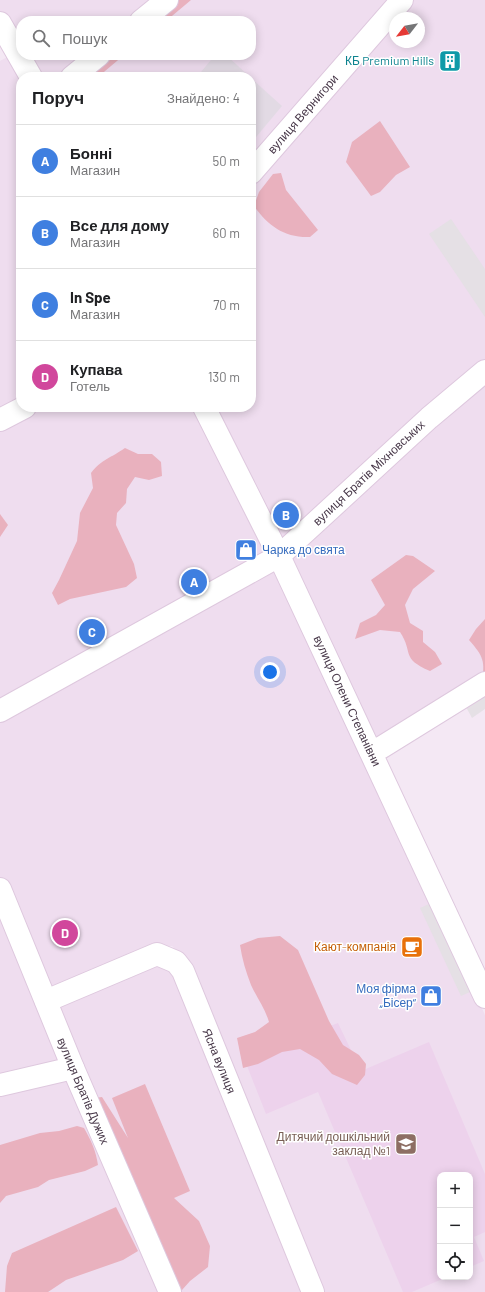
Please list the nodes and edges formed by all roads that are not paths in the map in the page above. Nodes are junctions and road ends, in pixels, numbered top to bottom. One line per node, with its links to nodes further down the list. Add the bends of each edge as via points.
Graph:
1 (167, 0): 3 (street)
2 (402, 0): 9 (street, вулиця Вернигори)
3 (147, 16)
4 (0, 23): 5 (street)
5 (8, 54): 7 (street)
6 (93, 60): 8 (street)
7 (26, 72)
8 (78, 72)
9 (256, 167)
10 (485, 371): 14 (street, вулиця Братів Міхновських, via 429,418)
11 (16, 412): 13 (street)
12 (207, 412): 14 (street, вулиця Олени Степанівни)
13 (0, 420)
14 (279, 556): 16 (street, вулиця Братів Міхновських); 17 (street, вулиця Олени Степанівни)
15 (485, 683): 17 (street)
16 (0, 711)
17 (371, 752): 19 (street, вулиця Олени Степанівни)
18 (0, 889): 20 (street, вулиця Братів Дужих)
19 (485, 997)
20 (46, 1001): 21 (street, вулиця Братів Дужих); 24 (street, Ясна вулиця, via 158,954 176,962 183,971)
21 (73, 1068): 22 (street); 23 (street, вулиця Братів Дужих)
22 (0, 1085)
23 (170, 1292)
24 (313, 1292)

